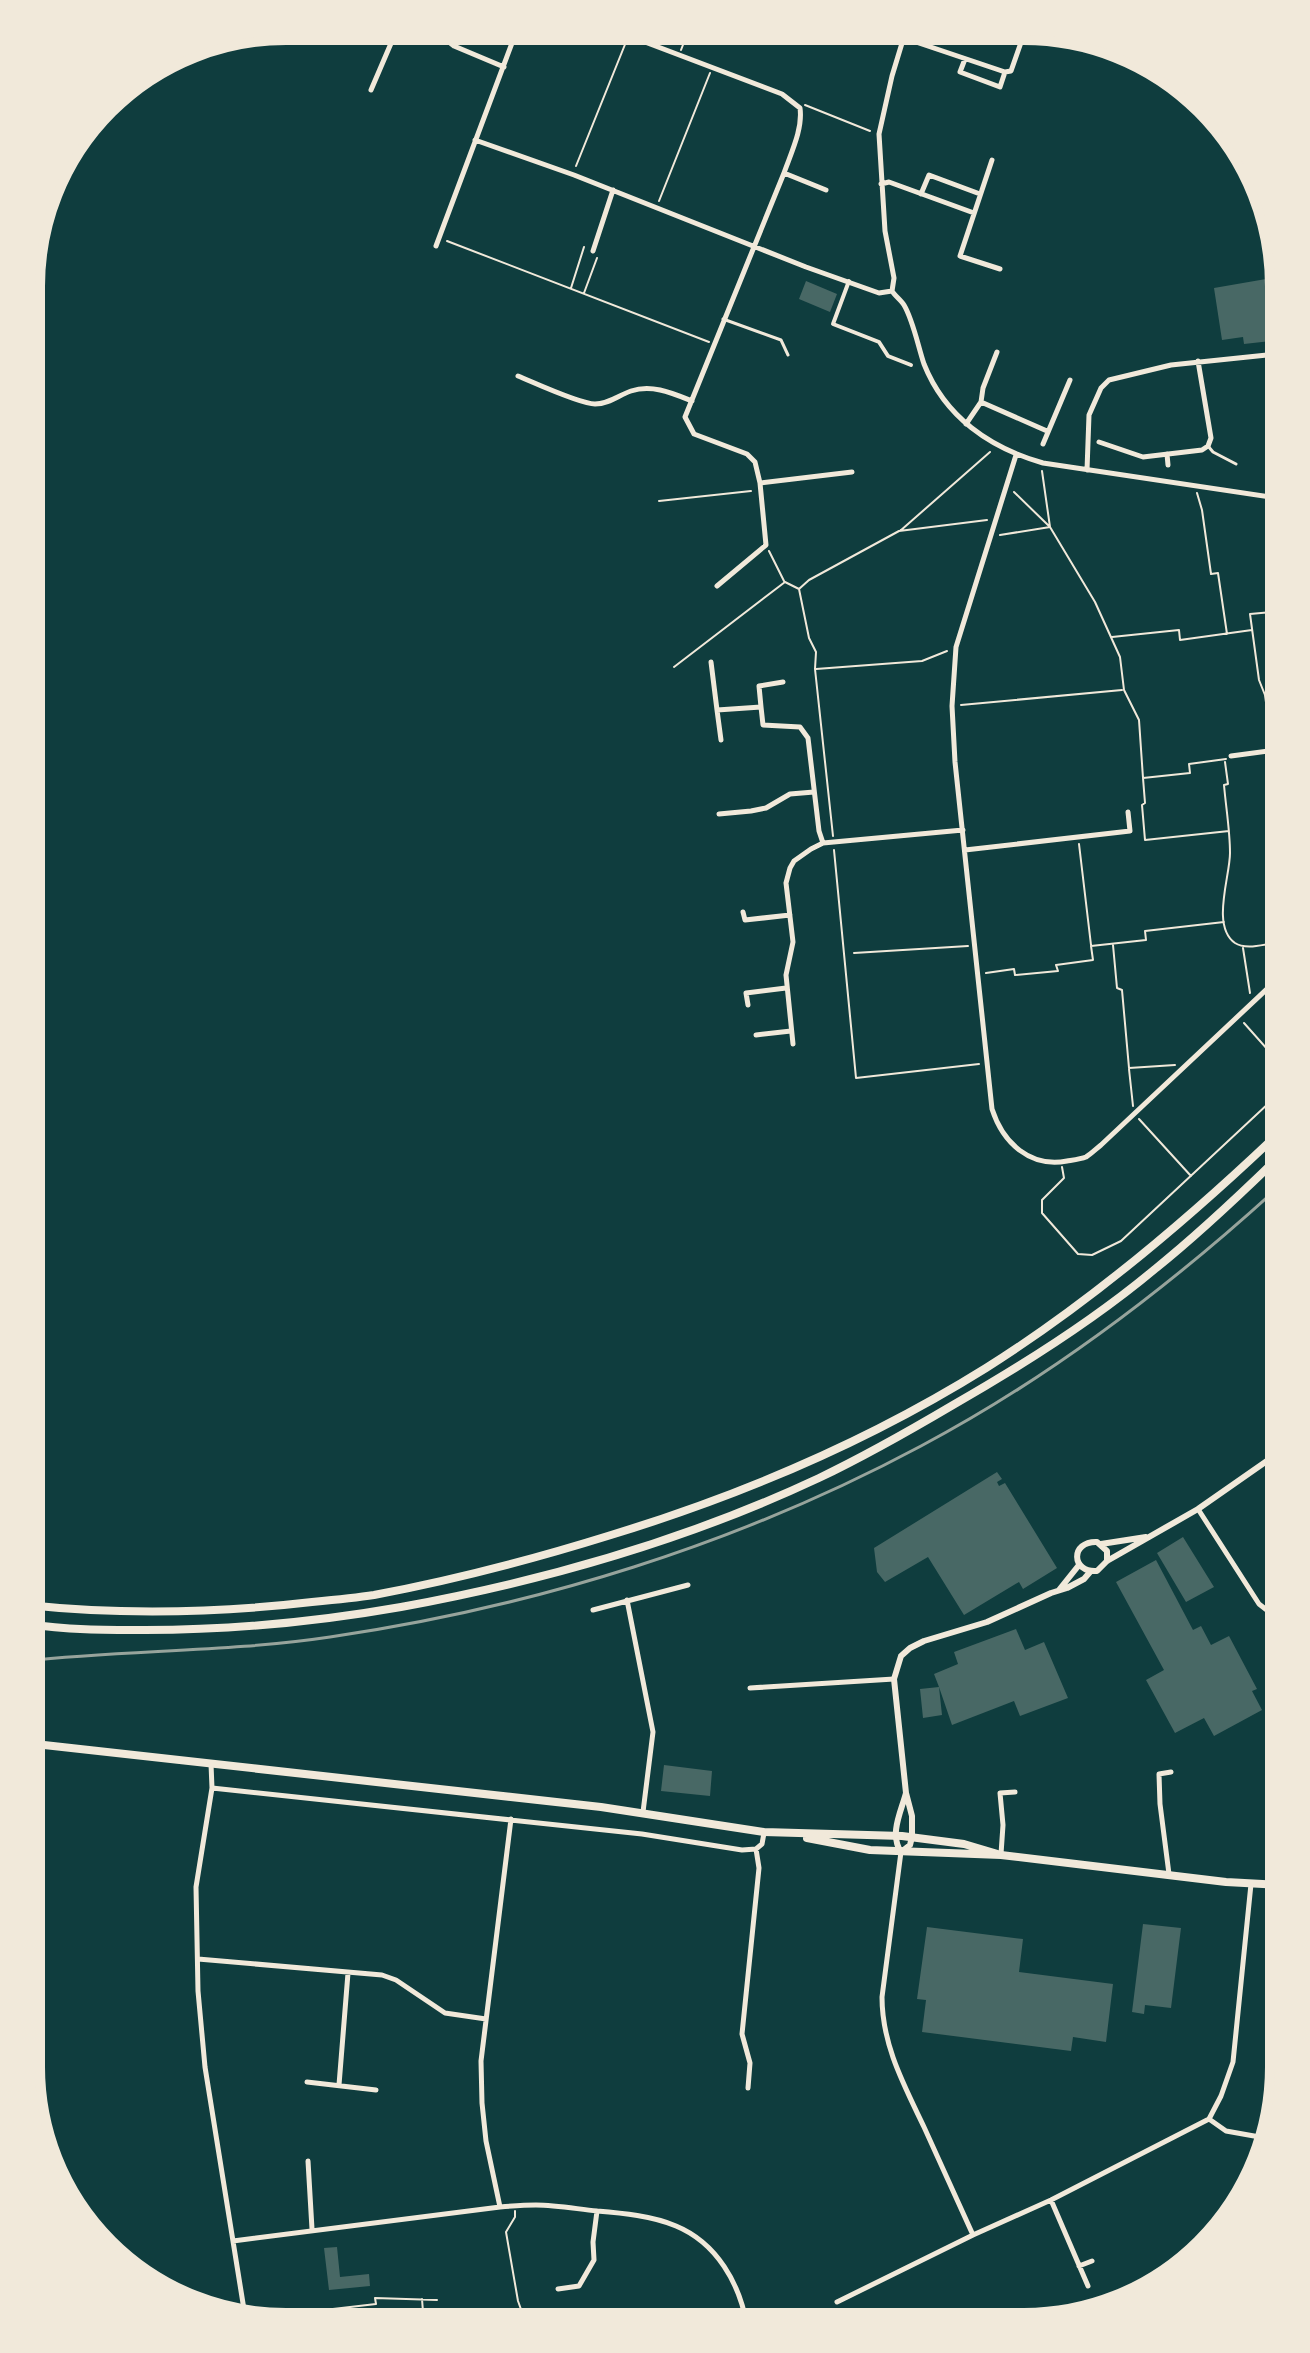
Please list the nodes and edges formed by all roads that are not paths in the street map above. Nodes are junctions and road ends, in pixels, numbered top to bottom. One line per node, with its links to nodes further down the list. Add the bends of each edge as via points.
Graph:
1 (392, 40): 11 (street)
2 (447, 40): 9 (street)
3 (513, 40): 9 (street)
4 (639, 40): 14 (street, via 795,101 802,117)
5 (903, 40): 15 (street, via 879,134)
6 (910, 40): 8 (street)
7 (1022, 40): 10 (street, via 1011,71)
8 (965, 59): 10 (street); 10 (street, via 960,72 1000,87)
9 (504, 67): 12 (street)
10 (1005, 72)
11 (371, 90)
12 (475, 140): 16 (street); 22 (street)
13 (992, 160): 19 (street)
14 (784, 173): 17 (street); 21 (street)
15 (881, 184): 18 (street); 26 (street)
16 (613, 190): 21 (street); 23 (street)
17 (826, 190)
18 (921, 194): 19 (street, via 929,175); 20 (street)
19 (980, 194): 20 (street)
20 (974, 213): 24 (street, via 960,256)
21 (754, 245): 25 (street); 27 (street)
22 (436, 246)
23 (596, 252)
24 (1000, 269)
25 (849, 281): 26 (street, via 879,293); 32 (street, via 833,324 879,342 888,356)
26 (892, 291): 37 (street, via 905,306 931,377)
27 (723, 319): 29 (lane, via 781,340); 35 (street)
28 (997, 352): 36 (street)
29 (788, 355)
30 (1270, 356): 31 (street)
31 (1198, 361): 41 (street); 46 (street, via 1106,382 1089,415)
32 (911, 365)
33 (518, 376): 35 (street, via 592,404 646,389 662,389)
34 (1070, 380): 38 (street)
35 (692, 401): 48 (street, via 685,417 694,434 747,454 755,462)
36 (981, 402): 37 (street); 38 (street)
37 (966, 424): 43 (street)
38 (1047, 431): 40 (street)
39 (1099, 442): 42 (street, via 1143,457)
40 (1043, 444)
41 (1208, 446): 42 (street); 44 (lane)
42 (1167, 454): 45 (street)
43 (1016, 455): 46 (street); 61 (street, via 956,647 952,706)
44 (1236, 464)
45 (1168, 465)
46 (1087, 470): 49 (street)
47 (852, 472): 48 (street)
48 (760, 486): 50 (street, via 766,545)
49 (1270, 497)
50 (717, 586)
51 (711, 662): 54 (street)
52 (783, 682): 53 (street, via 759,686)
53 (761, 707): 54 (street); 58 (street, via 763,725 800,727 808,738)
54 (717, 710): 55 (street)
55 (721, 740)
56 (1270, 750): 57 (street)
57 (1231, 756)
58 (814, 792): 60 (street, via 790,794 766,808); 62 (street)
59 (1128, 812): 63 (street, via 1130,831)
60 (719, 814)
61 (963, 830): 62 (street); 63 (street)
62 (823, 843): 65 (street, via 790,868)
63 (965, 850): 66 (street, via 992,1109 1006,1139 1037,1160 1084,1158)
64 (743, 912): 65 (street, via 745,920)
65 (790, 915): 67 (street, via 793,942)
66 (1270, 987)
67 (786, 988): 68 (street, via 746,993); 69 (street)
68 (748, 1005)
69 (791, 1031): 70 (street); 71 (street)
70 (756, 1035)
71 (793, 1044)
72 (1270, 1142): 84 (main road, via 1113,1279 986,1368 811,1462 715,1501 566,1549 372,1595 183,1612)
73 (1270, 1166): 87 (main road, via 1154,1271 1031,1360 877,1449 717,1520 473,1594 359,1614 198,1630)
74 (1269, 1459): 75 (street)
75 (1198, 1509): 76 (street); 86 (street, via 1259,1604)
76 (1146, 1537): 77 (street); 78 (street)
77 (1101, 1544): 78 (street); 79 (street, via 1082,1545)
78 (1107, 1561): 80 (street)
79 (1079, 1565): 80 (street); 82 (street)
80 (1090, 1572): 82 (street)
81 (688, 1585): 83 (street)
82 (1059, 1590): 88 (street, via 910,1648 901,1656)
83 (627, 1600): 85 (street); 96 (street, via 653,1732)
84 (40, 1606)
85 (593, 1610)
86 (1269, 1611)
87 (40, 1625)
88 (894, 1679): 89 (street); 95 (street)
89 (750, 1688)
90 (40, 1745): 91 (main road)
91 (211, 1763): 93 (street); 96 (main road)
92 (1171, 1772): 105 (street, via 1159,1774)
93 (212, 1788): 97 (street); 108 (street, via 196,1887)
94 (1015, 1792): 104 (street, via 1000,1793)
95 (906, 1793): 100 (street); 101 (street)
96 (643, 1812): 98 (main road)
97 (511, 1819): 102 (street); 110 (street)
98 (764, 1832): 99 (main road); 102 (street)
99 (785, 1833): 100 (main road); 103 (main road)
100 (894, 1836): 101 (main road); 103 (street)
101 (912, 1837): 103 (street); 104 (main road)
102 (756, 1849): 113 (street, via 759,1868 742,2034 750,2063)
103 (901, 1852): 104 (main road); 122 (street, via 882,2019 894,2061)
104 (1001, 1855): 105 (main road)
105 (1169, 1874): 106 (main road)
106 (1251, 1884): 107 (main road); 115 (street, via 1233,2062)
107 (1269, 1885)
108 (198, 1959): 109 (street); 123 (street, via 205,2067)
109 (348, 1973): 110 (street, via 382,1975 445,2013); 112 (street)
110 (486, 2019): 119 (street, via 482,2103)
111 (307, 2082): 112 (street)
112 (339, 2085): 114 (street)
113 (748, 2088)
114 (376, 2090)
115 (1209, 2119): 116 (street, via 1226,2131); 118 (street)
116 (1259, 2137)
117 (308, 2161): 121 (street)
118 (1051, 2200): 122 (street); 125 (street)
119 (500, 2207): 120 (street); 121 (street)
120 (597, 2211): 127 (street, via 594,2260 579,2286); 130 (street, via 675,2225 700,2241 732,2278)
121 (312, 2229): 123 (street)
122 (973, 2235): 128 (street)
123 (233, 2241): 129 (street)
124 (1092, 2261): 125 (street)
125 (1079, 2266): 126 (street)
126 (1088, 2286)
127 (558, 2289)
128 (837, 2302)
129 (244, 2309)
130 (745, 2313)

